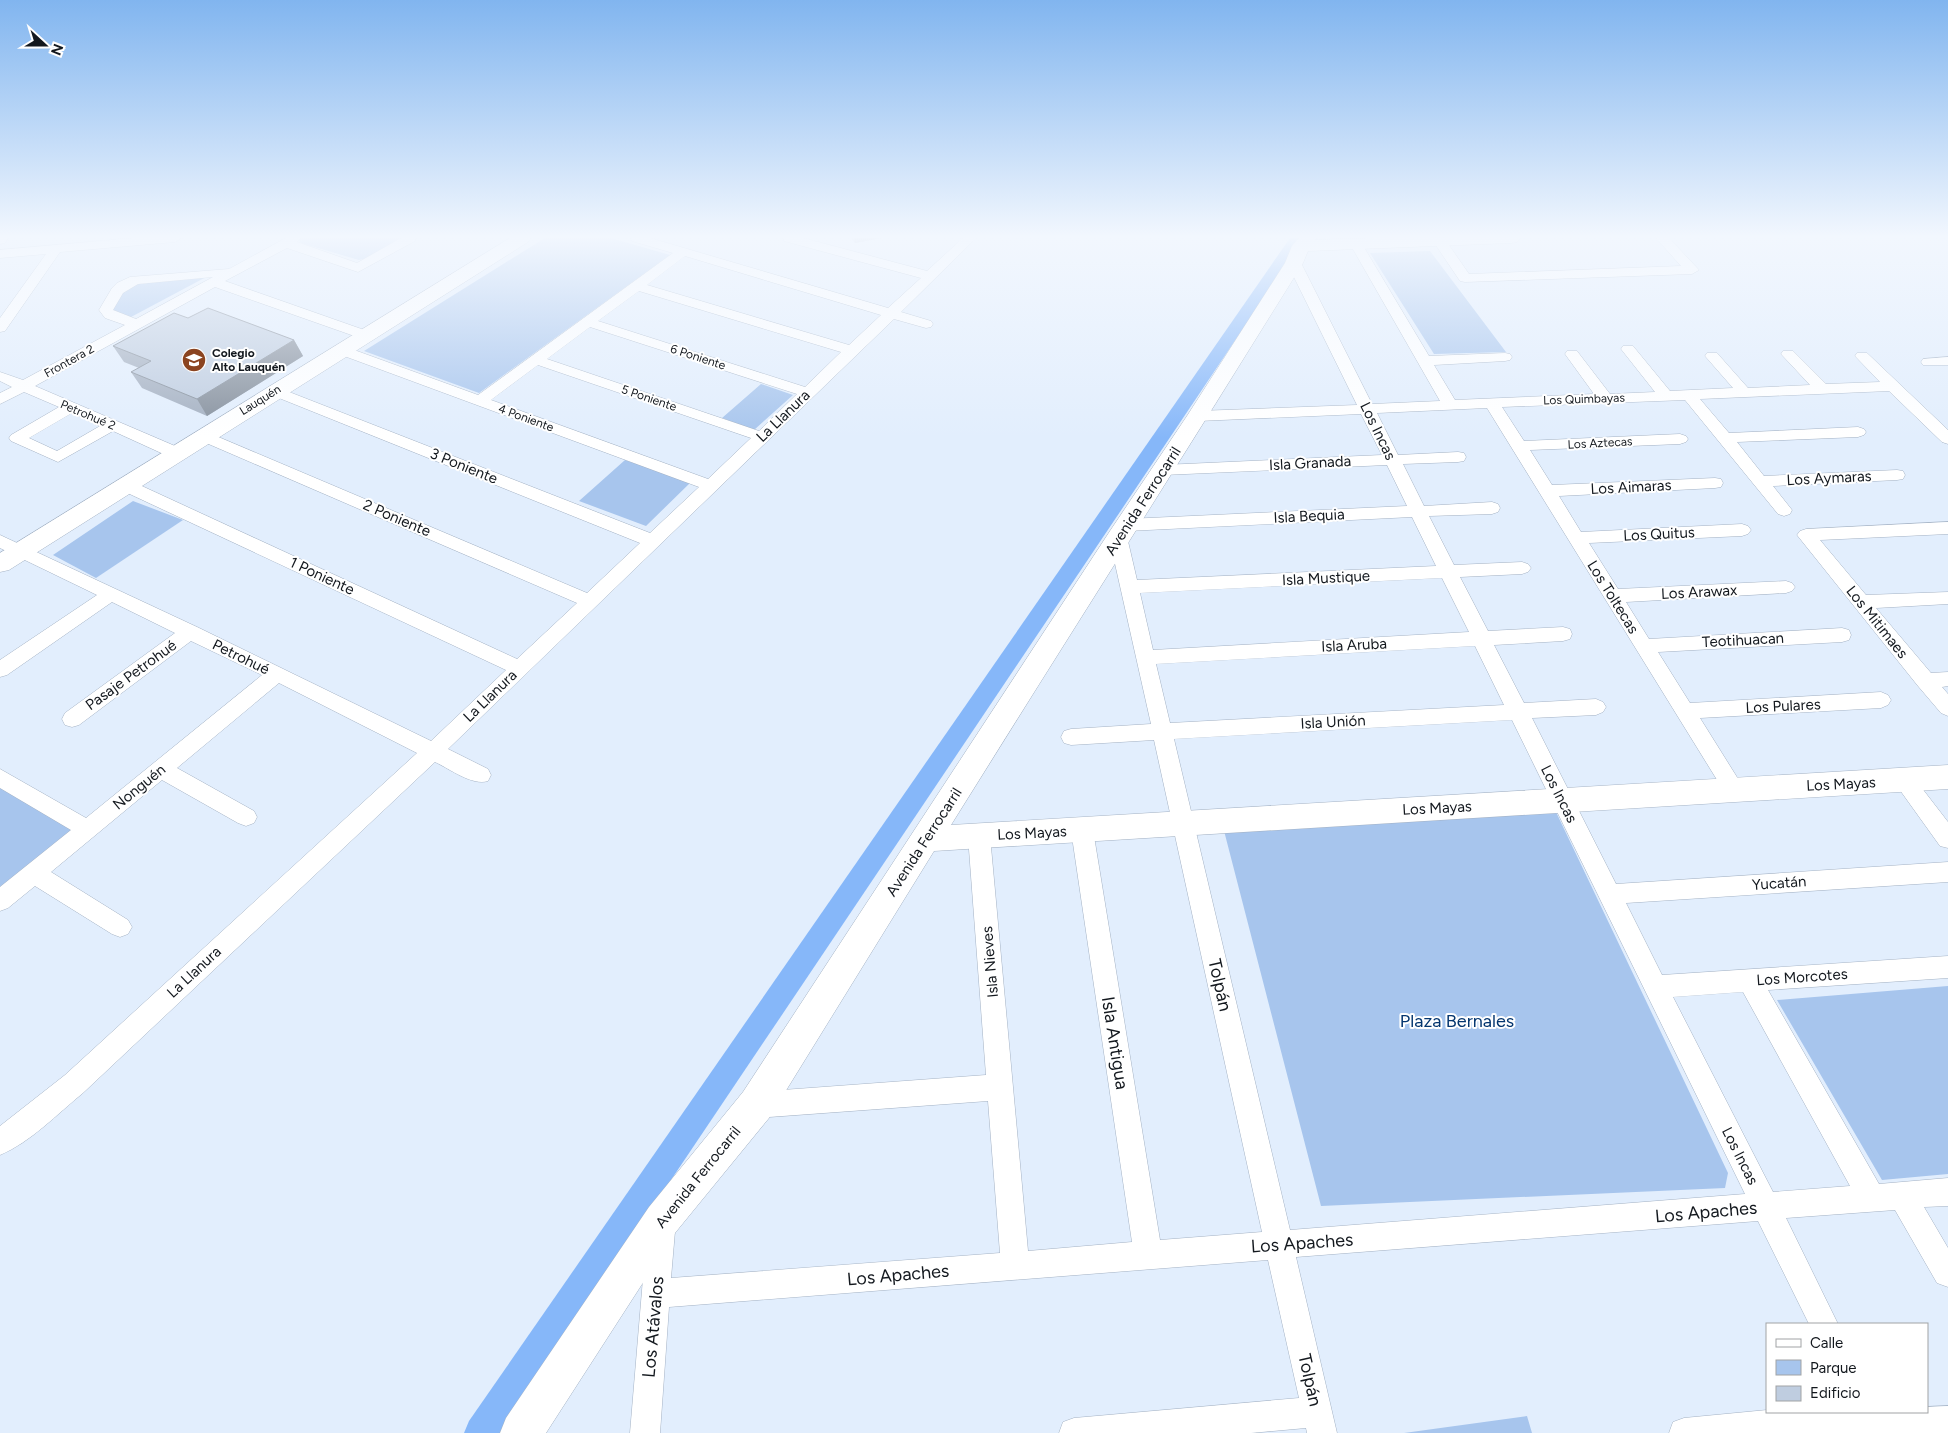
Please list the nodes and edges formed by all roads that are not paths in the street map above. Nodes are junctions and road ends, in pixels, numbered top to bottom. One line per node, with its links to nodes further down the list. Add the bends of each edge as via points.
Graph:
1 (16, 305): 17 (street)
2 (109, 305): 15 (street, via 106,310 110,315)
3 (172, 305): 15 (street, Frontera 2)
4 (279, 305): 18 (street)
5 (414, 305): 18 (street, Lauquén)
6 (611, 305): 14 (street)
7 (699, 305): 21 (street)
8 (863, 305): 13 (street)
9 (900, 305): 13 (street, La Llanura)
10 (1267, 305): 47 (street, Avenida Ferrocarril)
11 (1324, 305): 46 (street, Los Incas)
12 (1392, 305): 28 (street)
13 (891, 313): 16 (street); 21 (street, La Llanura)
14 (588, 322): 27 (street); 37 (street, 6 Poniente)
15 (136, 324): 32 (street, Frontera 2)
16 (926, 324)
17 (0, 328)
18 (365, 335): 20 (street, Lauquén)
19 (1628, 349): 39 (street)
20 (341, 350): 35 (street, Lauquén); 42 (street, 4 Poniente)
21 (852, 351): 37 (street, La Llanura)
22 (1572, 354): 40 (street)
23 (1788, 354): 34 (street)
24 (1712, 356): 36 (street)
25 (1862, 356): 33 (street)
26 (1505, 357): 28 (street)
27 (536, 360): 42 (street); 51 (street, 5 Poniente)
28 (1425, 361): 44 (street)
29 (1948, 361): 30 (street)
30 (1928, 362)
31 (0, 376): 32 (street, Petrohué 2)
32 (23, 386): 41 (street, Frontera 2); 45 (street, Petrohué 2)
33 (1892, 386): 34 (street, Los Quimbayas); 54 (street)
34 (1822, 389): 36 (street, Los Quimbayas)
35 (274, 392): 50 (street, Lauquén); 73 (street, 3 Poniente)
36 (1744, 392): 38 (street, Los Quimbayas)
37 (808, 393): 51 (street, La Llanura)
38 (1689, 395): 39 (street, Los Quimbayas); 52 (street)
39 (1666, 396): 40 (street, Los Quimbayas)
40 (1605, 398): 43 (street, Los Quimbayas)
41 (0, 399)
42 (480, 401): 64 (street, 4 Poniente)
43 (1492, 403): 44 (street, Los Quimbayas); 55 (street, Los Toltecas)
44 (1450, 405): 46 (street, Los Quimbayas)
45 (71, 407): 48 (street, Petrohué 2); 48 (street, via 16,438 58,458)
46 (1367, 409): 47 (street, Los Quimbayas); 58 (street, Los Incas)
47 (1198, 416): 59 (street, Avenida Ferrocarril)
48 (112, 425): 56 (street, Petrohué 2)
49 (1858, 432): 52 (street)
50 (203, 436): 56 (street, Lauquén); 83 (street, 2 Poniente)
51 (762, 437): 64 (street, La Llanura)
52 (1725, 438): 61 (street)
53 (1680, 439): 55 (street, Los Aztecas)
54 (1948, 439)
55 (1519, 446): 65 (street, Los Toltecas)
56 (176, 453): 63 (street, Lauquén)
57 (1458, 457): 58 (street, Isla Granada)
58 (1392, 460): 59 (street, Isla Granada); 68 (street, Los Incas)
59 (1163, 470): 71 (street, Avenida Ferrocarril)
60 (1897, 475): 61 (street, Los Aymaras)
61 (1760, 481): 67 (street)
62 (1715, 483): 65 (street, Los Aimaras)
63 (124, 485): 74 (street, Lauquén); 91 (street, 1 Poniente)
64 (710, 486): 73 (street, La Llanura)
65 (1547, 491): 72 (street, Los Toltecas)
66 (1492, 508): 68 (street, Isla Bequia)
67 (1784, 510)
68 (1418, 511): 71 (street, Isla Bequia); 77 (street, Los Incas)
69 (1948, 528): 84 (street, Los Mitimaes, via 1806,536)
70 (1742, 530): 72 (street, Los Quitus)
71 (1123, 531): 78 (street, Tolpán); 117 (street, Avenida Ferrocarril)
72 (1576, 538): 81 (street, Los Toltecas)
73 (653, 541): 83 (street, La Llanura)
74 (10, 546): 75 (street, Lauquén); 80 (street, Petrohué)
75 (0, 564)
76 (1522, 568): 77 (street, Isla Mustique)
77 (1448, 571): 78 (street, Isla Mustique); 88 (street, Los Incas)
78 (1130, 587): 90 (street, Tolpán)
79 (1786, 587): 81 (street, Los Arawax)
80 (111, 594): 85 (street, Petrohué); 92 (street)
81 (1612, 596): 89 (street, Los Toltecas)
82 (1948, 598): 84 (street)
83 (590, 600): 91 (street, La Llanura)
84 (1861, 602): 95 (street, Los Mitimaes)
85 (190, 632): 93 (street, Petrohué); 101 (street, Pasaje Petrohué)
86 (1563, 634): 88 (street, Isla Aruba)
87 (1842, 635): 89 (street, Teotihuacan)
88 (1482, 638): 90 (street, Isla Aruba); 100 (street, Los Incas)
89 (1643, 646): 99 (street, Los Toltecas)
90 (1146, 657): 102 (street, Tolpán)
91 (520, 668): 104 (street, La Llanura)
92 (0, 670)
93 (278, 674): 104 (street, Petrohué); 105 (street, Nonguén)
94 (1948, 679): 95 (street)
95 (1925, 681): 98 (street, Los Mitimaes)
96 (1881, 700): 99 (street, Los Pulares)
97 (1596, 707): 100 (street, Isla Unión)
98 (1948, 708)
99 (1684, 711): 110 (street, Los Toltecas)
100 (1518, 712): 102 (street, Isla Unión); 111 (street, Los Incas)
101 (72, 718)
102 (1162, 732): 103 (street, Isla Unión); 113 (street, Tolpán)
103 (1070, 737)
104 (432, 752): 106 (street, Petrohué); 129 (street, La Llanura, via 74,1084)
105 (161, 770): 112 (street); 114 (street, Nonguén)
106 (481, 776)
107 (1948, 777): 109 (street, Los Mayas)
108 (0, 778): 114 (street)
109 (1904, 780): 110 (street, Los Mayas); 118 (street)
110 (1734, 790): 111 (street, Los Mayas)
111 (1562, 801): 113 (street, Los Mayas); 121 (street, Los Incas)
112 (246, 818)
113 (1184, 824): 115 (street, Los Mayas); 135 (street, Tolpán)
114 (87, 829): 120 (street, Nonguén)
115 (1082, 830): 116 (street, Los Mayas); 136 (street, Isla Antigua)
116 (979, 836): 117 (street, Los Mayas); 127 (street, Isla Nieves)
117 (925, 839): 128 (street, Avenida Ferrocarril)
118 (1948, 839)
119 (1948, 872): 121 (street, Yucatán)
120 (34, 873): 122 (street, Nonguén); 123 (street)
121 (1609, 894): 126 (street, Los Incas)
122 (0, 901)
123 (120, 927)
124 (1948, 967): 125 (street, Los Morcotes)
125 (1750, 981): 126 (street, Los Morcotes); 132 (street)
126 (1656, 987): 133 (street, Los Incas)
127 (1000, 1087): 128 (street); 137 (street, Isla Nieves)
128 (756, 1105): 134 (street, Avenida Ferrocarril)
129 (0, 1142)
130 (1948, 1192): 131 (street, Los Apaches)
131 (1902, 1196): 132 (street, Los Apaches); 138 (street)
132 (1872, 1198): 133 (street, Los Apaches)
133 (1765, 1207): 135 (street, Los Apaches); 140 (street, Los Incas)
134 (662, 1220): 139 (street, Los Atávalos); 144 (street, Avenida Ferrocarril)
135 (1279, 1245): 136 (street, Los Apaches); 142 (street, Tolpán)
136 (1148, 1255): 137 (street, Los Apaches)
137 (1015, 1266): 139 (street, Los Apaches)
138 (1948, 1273)
139 (656, 1294): 145 (street, Los Atávalos)
140 (1823, 1323)
141 (1948, 1421): 143 (street)
142 (1320, 1422): 146 (street)
143 (1872, 1422): 147 (street)
144 (521, 1433)
145 (644, 1433)
146 (1074, 1433)
147 (1684, 1433)

